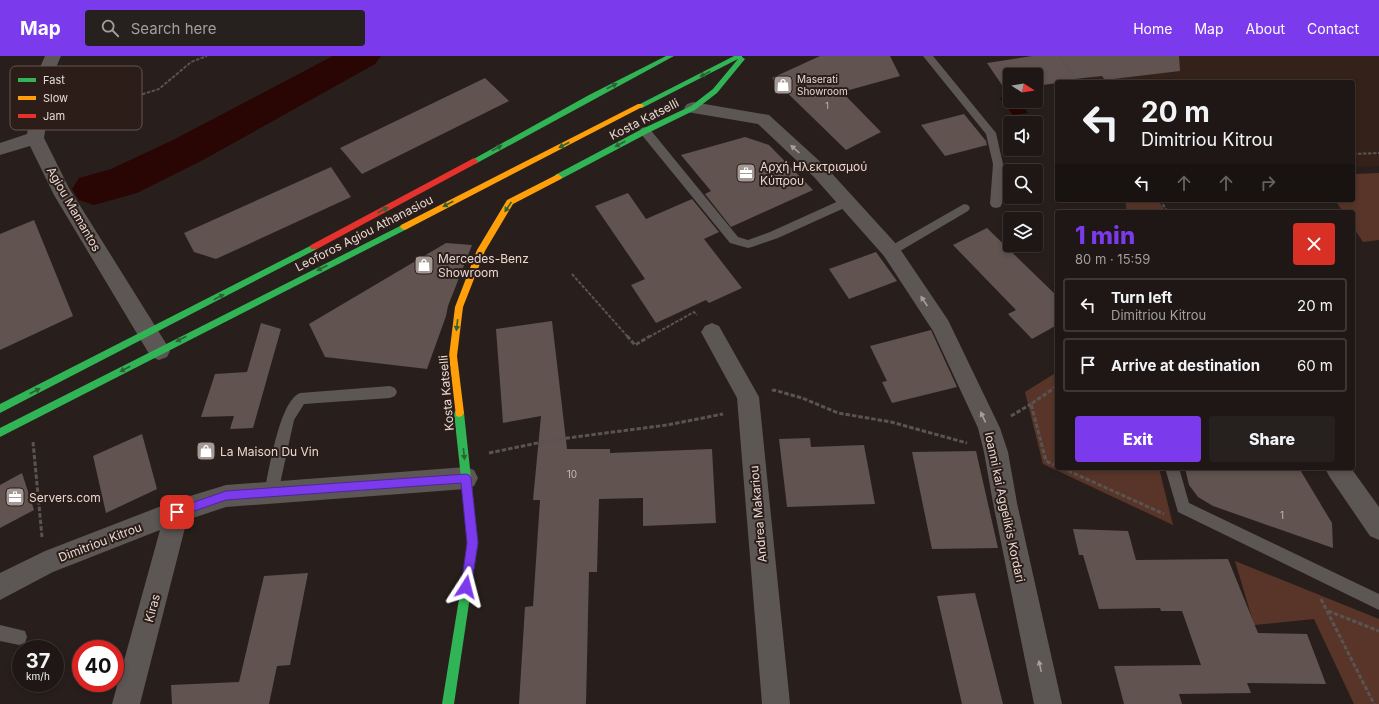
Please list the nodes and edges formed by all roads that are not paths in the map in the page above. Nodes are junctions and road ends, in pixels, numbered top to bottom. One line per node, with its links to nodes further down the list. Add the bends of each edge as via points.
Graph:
1 (53, 56): 6 (street)
2 (671, 56): 16 (main road, Leoforos Agiou Athanasiou, one-way to 2, via 384,210)
3 (739, 56): 16 (main road, Leoforos Agiou Athanasiou, one-way to 16)
4 (746, 56): 7 (main road, Kosta Katselli, via 715,91)
5 (928, 56): 12 (lane, via 991,133 998,164)
6 (49, 66)
7 (693, 108): 8 (main road, Kosta Katselli); 11 (street, Ioanni kai Aggelikis Kordari, one-way to 7, via 820,172 763,119)
8 (645, 131): 11 (lane, via 734,240 748,244); 20 (main road, Kosta Katselli, one-way to 20, via 510,202 481,250 459,307 453,356)
9 (36, 132): 10 (street); 16 (street, Agiou Mamantos, via 61,190)
10 (0, 149)
11 (847, 202): 14 (street, Ioanni kai Aggelikis Kordari)
12 (996, 204)
13 (964, 208): 14 (lane)
14 (891, 251): 33 (street, Ioanni kai Aggelikis Kordari, one-way to 14, via 989,428 941,326)
15 (712, 332): 32 (street, Andrea Makariou, via 748,402)
16 (154, 342): 18 (main road, Leoforos Agiou Athanasiou, one-way to 16); 19 (main road, Leoforos Agiou Athanasiou, one-way to 19)
17 (390, 392): 23 (lane, via 300,399 288,418)
18 (0, 408)
19 (0, 433)
20 (465, 468): 23 (street, Dimitriou Kitrou); 31 (main road, Kosta Katselli, via 473,543)
21 (1173, 470): 27 (lane, via 1183,506)
22 (1338, 470): 25 (street)
23 (271, 493): 24 (street, Dimitriou Kitrou, via 226,496)
24 (177, 512): 26 (street, Dimitriou Kitrou, via 45,563); 30 (street, Kiras)
25 (1379, 528)
26 (0, 587)
27 (1379, 602)
28 (0, 633): 29 (lane)
29 (19, 637)
30 (126, 704)
31 (448, 704)
32 (776, 704)
33 (1048, 704)

